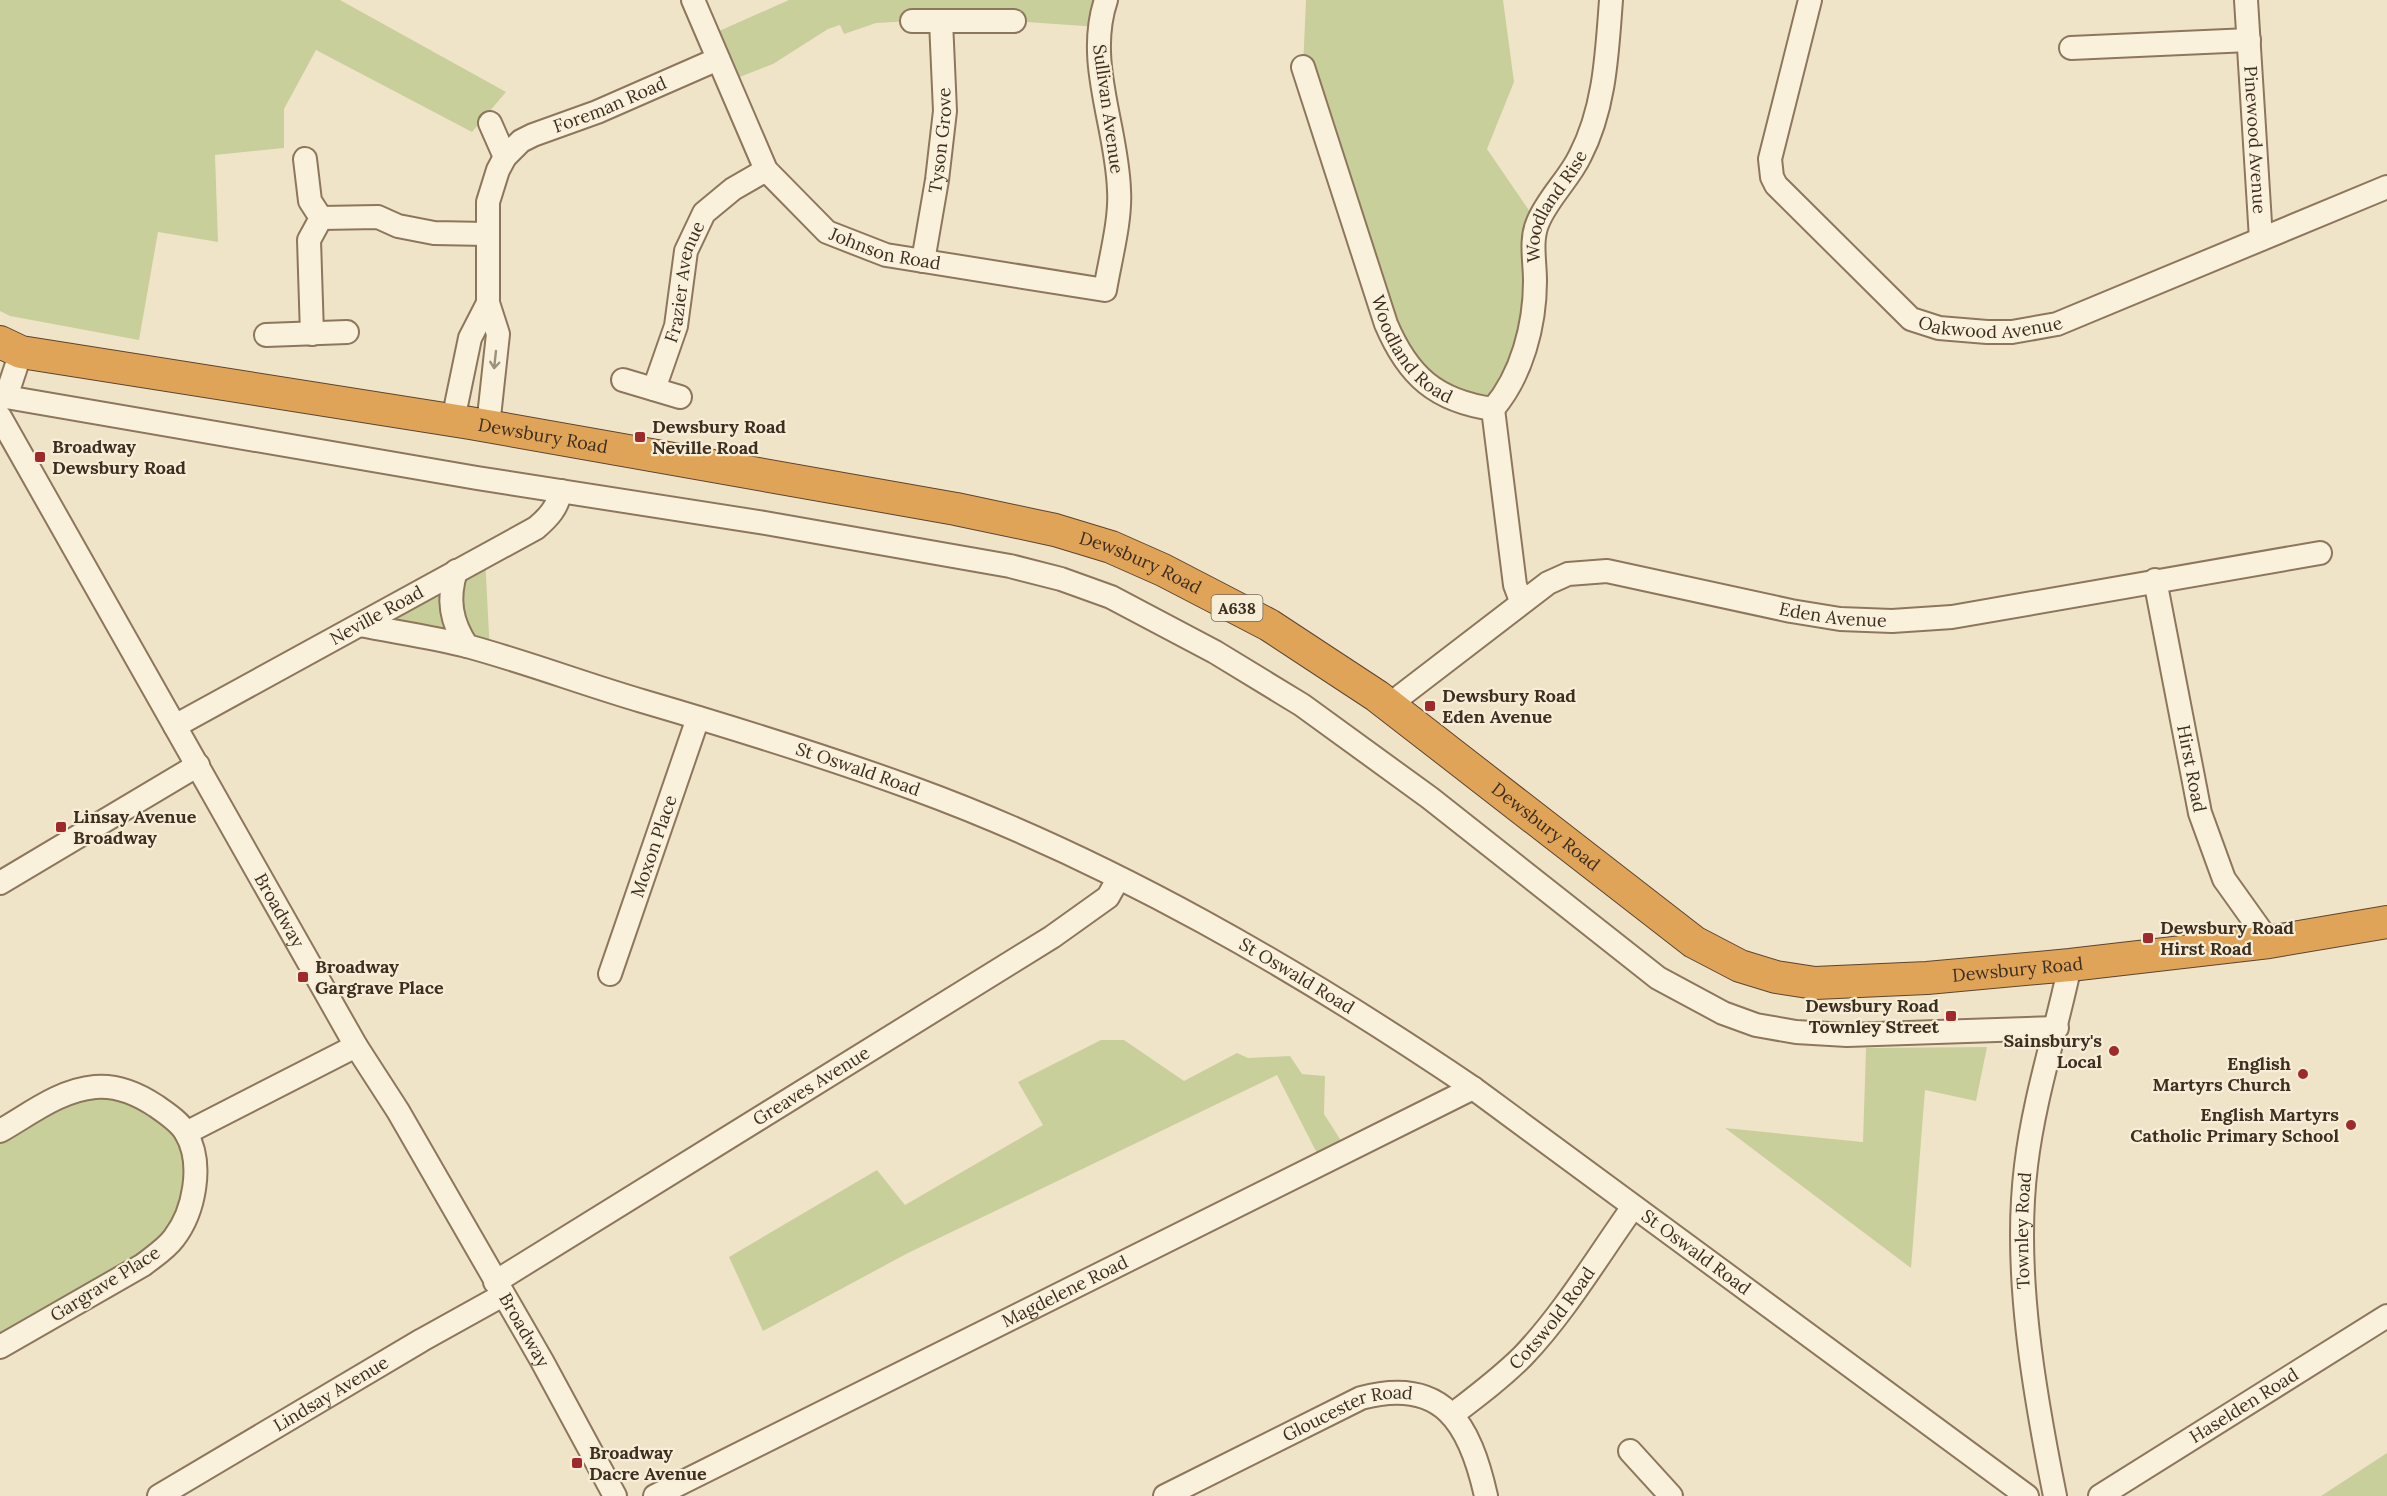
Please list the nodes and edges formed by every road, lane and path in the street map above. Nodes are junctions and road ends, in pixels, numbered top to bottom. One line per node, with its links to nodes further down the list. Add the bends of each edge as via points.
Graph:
1 (693, 0): 11 (street, Johnson Road)
2 (1106, 0): 22 (street, Sullivan Avenue, via 1098,27 1097,56 1120,193)
3 (1611, 0): 32 (street, Woodland Rise, via 1601,100 1579,159 1538,222 1533,246 1535,298 1531,324 1521,359 1503,398)
4 (1810, 0): 20 (street, Oakwood Avenue, via 1770,159 1772,177 1911,319 1925,326 1963,331 2035,329 2080,316)
5 (2246, 0): 9 (street, Pinewood Avenue)
6 (912, 21): 7 (street)
7 (941, 21): 8 (street); 21 (street, Tyson Grove, via 945,111 938,180)
8 (1014, 21)
9 (2249, 40): 10 (street, Pinewood Avenue); 20 (street, Pinewood Avenue)
10 (2071, 48)
11 (718, 59): 14 (street, Foreman Road, via 597,112 533,135); 16 (street, Johnson Road)
12 (1303, 67): 32 (street, Woodland Road, via 1398,353 1429,387 1476,407)
13 (490, 123): 14 (street)
14 (505, 157): 19 (street, Foreman Road, via 488,202)
15 (305, 159): 18 (street, via 310,201)
16 (766, 170): 21 (street, Johnson Road, via 827,232 886,255); 29 (street, Frazier Avenue, via 733,189 704,213 686,251 676,326)
17 (2387, 187): 20 (street, Oakwood Avenue)
18 (321, 218): 19 (street, via 378,217 398,226 434,233); 25 (street, via 309,240)
19 (487, 234): 23 (street, Foreman Road)
20 (2261, 239)
21 (923, 261): 22 (street, Johnson Road)
22 (1106, 290)
23 (488, 303): 33 (street, Foreman Road, via 470,338); 34 (street, Foreman Road, one-way to 34, via 498,334)
24 (347, 332): 25 (street)
25 (312, 334): 26 (street)
26 (266, 335)
27 (10, 347): 31 (street); 33 (highway, Dewsbury Road / A638)
28 (623, 380): 29 (street)
29 (654, 389): 30 (street)
30 (680, 396)
31 (2, 405): 35 (street); 44 (street, Broadway)
32 (1493, 409): 39 (street, via 1515,585)
33 (453, 420): 34 (highway, Dewsbury Road / A638)
34 (488, 426): 42 (highway, Dewsbury Road / A638, via 956,509 1088,540 1163,570 1269,625)
35 (561, 491): 37 (street, Neville Road, via 549,517 536,528); 52 (street, via 1011,566 1111,597 1215,652 1311,711 1430,798 1658,978 1723,1013 1756,1025 1847,1035)
36 (2320, 552): 38 (street, Eden Avenue)
37 (456, 571): 40 (street, Neville Road); 41 (street, via 450,590 451,609 457,631)
38 (2155, 580): 39 (street, Eden Avenue, via 1952,617 1892,621 1840,619 1791,611 1607,571 1568,574); 49 (street, Hirst Road, via 2200,813 2224,879)
39 (1521, 601): 42 (street, Eden Avenue)
40 (360, 625): 41 (street, St Oswald Road); 44 (street, Neville Road)
41 (467, 646): 43 (street, St Oswald Road)
42 (1389, 705): 50 (highway, Dewsbury Road / A638, via 1658,916 1694,942 1740,966 1815,983)
43 (698, 718): 46 (street, St Oswald Road, via 917,789); 51 (street, Moxon Place)
44 (176, 726): 45 (street, Broadway)
45 (198, 765): 47 (street); 53 (street, Broadway)
46 (1118, 879): 54 (street, St Oswald Road, via 1299,976); 58 (street, Greaves Avenue, via 1108,897 1052,937)
47 (0, 883)
48 (2387, 922): 49 (highway, Dewsbury Road / A638)
49 (2269, 942): 50 (highway, Dewsbury Road / A638)
50 (2070, 965): 52 (street, Townley Road)
51 (610, 974)
52 (2057, 1028): 70 (street, Townley Road, via 2038,1096 2021,1226 2038,1410)
53 (356, 1046): 56 (street); 58 (street, Broadway, via 398,1111)
54 (1473, 1088): 57 (street, St Oswald Road); 65 (street, Magdelene Road)
55 (0, 1131): 56 (street, via 54,1099 98,1087 139,1095)
56 (186, 1133): 60 (street, Gargrave Place, via 195,1167 195,1187 174,1239 143,1265)
57 (1633, 1207): 61 (street, Cotswold Road, via 1523,1355); 69 (street, St Oswald Road)
58 (499, 1289): 63 (street, Lindsay Avenue); 64 (street, Broadway)
59 (2387, 1316): 71 (street, Haselden Road)
60 (0, 1347)
61 (1452, 1415): 66 (street, Gloucester Road, via 1422,1396 1403,1392 1361,1398); 67 (street, Gloucester Road, via 1466,1434)
62 (1630, 1451): 68 (street)
63 (159, 1496)
64 (615, 1496)
65 (655, 1496)
66 (1165, 1496)
67 (1486, 1496)
68 (1671, 1496)
69 (2027, 1496)
70 (2055, 1496)
71 (2100, 1496)

